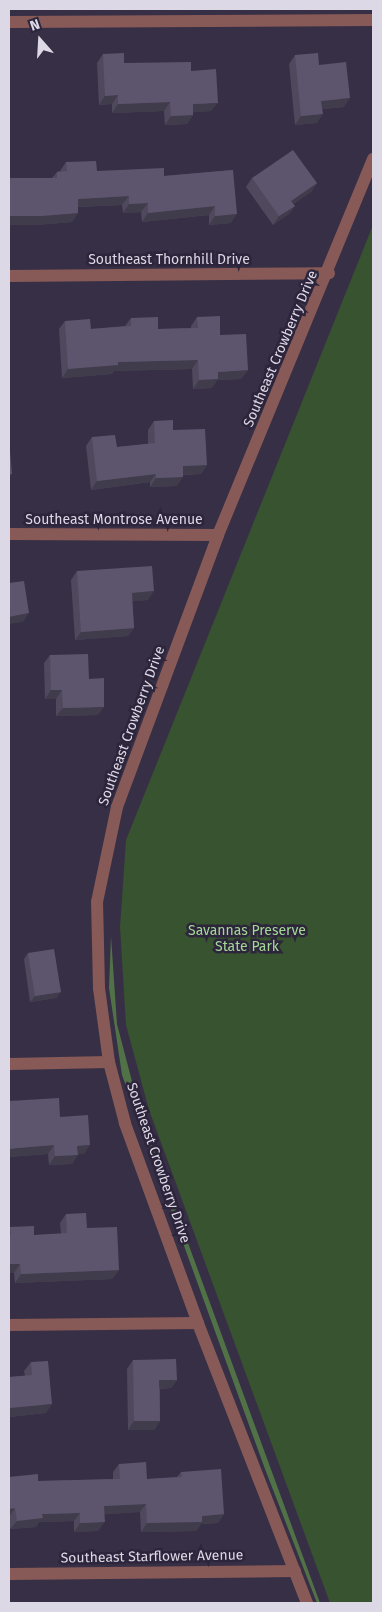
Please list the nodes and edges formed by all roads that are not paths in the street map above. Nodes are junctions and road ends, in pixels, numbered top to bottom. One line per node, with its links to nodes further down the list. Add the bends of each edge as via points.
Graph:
1 (373, 20): 2 (street)
2 (9, 22)
3 (373, 159): 4 (street, Southeast Crowberry Drive)
4 (329, 273): 5 (street, Southeast Thornhill Drive); 7 (street, Southeast Crowberry Drive)
5 (9, 276)
6 (9, 534): 7 (street, Southeast Montrose Avenue)
7 (218, 536): 8 (street, Southeast Crowberry Drive, via 117,806 97,902 99,988)
8 (109, 1062): 9 (street); 10 (street, Southeast Crowberry Drive, via 125,1123)
9 (9, 1064)
10 (198, 1323): 11 (street); 12 (street, Southeast Crowberry Drive)
11 (9, 1325)
12 (295, 1571): 13 (street, Southeast Starflower Avenue); 14 (street, Southeast Crowberry Drive)
13 (9, 1574)
14 (307, 1603)

